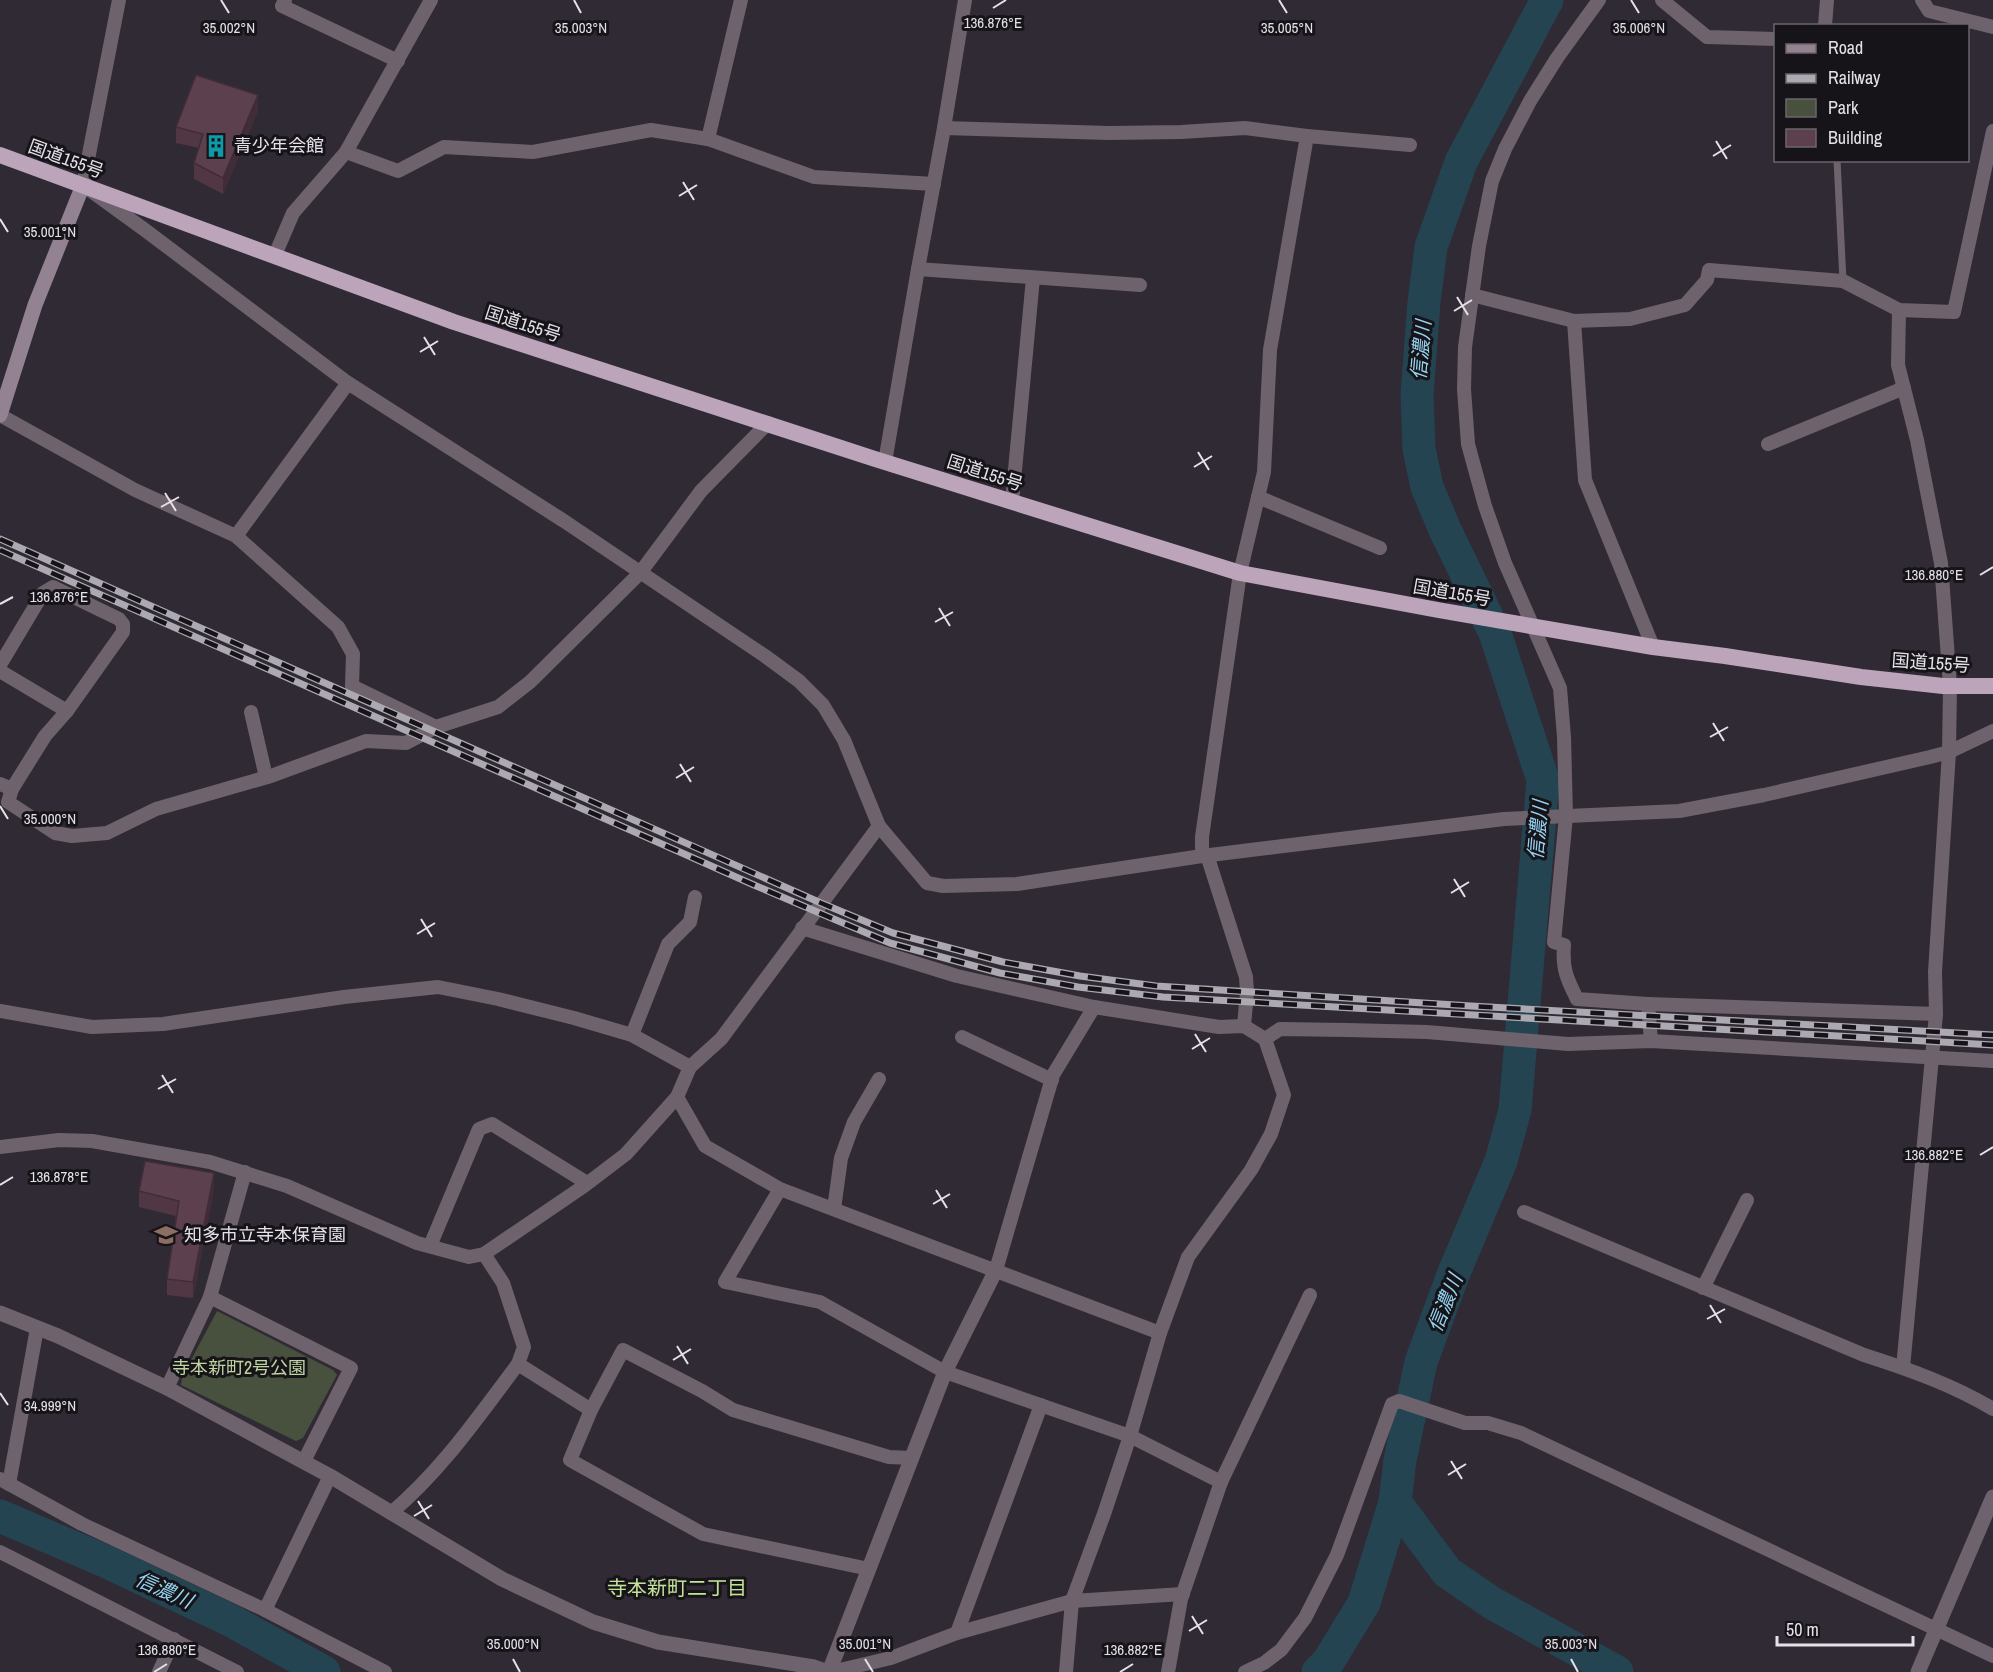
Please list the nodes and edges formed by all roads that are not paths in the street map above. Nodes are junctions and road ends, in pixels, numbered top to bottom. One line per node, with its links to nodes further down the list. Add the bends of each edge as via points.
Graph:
1 (119, 0): 23 (street)
2 (285, 0): 13 (street, via 282,6)
3 (431, 0): 13 (street)
4 (741, 0): 17 (street)
5 (965, 0): 14 (street)
6 (1599, 0): 29 (street, via 1557,58 1505,149 1492,181)
7 (1662, 0): 12 (street, via 1707,38)
8 (1827, 0): 10 (street)
9 (1922, 0): 11 (street, via 1929,11)
10 (1825, 24)
11 (1993, 27)
12 (1774, 39)
13 (398, 61): 19 (street)
14 (944, 128): 16 (street, via 1171,132 1245,128); 22 (street)
15 (1993, 131): 30 (street, via 1954,312)
16 (1307, 136): 18 (street); 38 (street, via 1270,350 1264,472)
17 (708, 139): 19 (street, via 651,130 533,152 444,147 398,171); 22 (street, via 814,177)
18 (1410, 145)
19 (346, 152): 24 (street, via 293,213)
20 (0, 155): 23 (highway, 国道155号)
21 (1838, 162): 27 (lane)
22 (933, 184): 25 (street)
23 (83, 186): 24 (highway, 国道155号); 32 (street); 34 (main road, via 35,305)
24 (275, 255): 35 (highway, 国道155号, via 454,322)
25 (918, 269): 26 (street); 37 (street)
26 (1033, 278): 28 (street); 39 (street)
27 (1843, 281): 30 (street); 31 (street, via 1709,270 1707,280 1685,305 1630,319)
28 (1140, 285)
29 (1472, 295): 31 (street); 44 (street, via 1464,389 1468,444 1485,506)
30 (1899, 310): 33 (street, via 1898,365)
31 (1574, 321): 45 (street, via 1585,480)
32 (348, 383): 40 (street); 42 (street)
33 (1904, 388): 36 (street); 48 (street, via 1941,563)
34 (0, 415): 40 (street, via 135,490)
35 (768, 423): 37 (highway, 国道155号); 42 (street, via 701,491)
36 (1768, 444)
37 (885, 462): 39 (highway, 国道155号)
38 (1258, 497): 41 (street); 43 (street)
39 (1012, 502): 43 (highway, 国道155号)
40 (236, 536): 52 (street, via 338,627 353,654 352,686)
41 (1380, 548)
42 (640, 573): 52 (street, via 530,682 498,707); 58 (street, via 765,656 823,705 844,740)
43 (1240, 573): 44 (highway, 国道155号); 59 (street, via 1202,837)
44 (1530, 625): 45 (highway, 国道155号); 57 (street, via 1560,688 1564,737)
45 (1653, 647): 48 (highway, 国道155号)
46 (0, 666): 50 (street, via 43,594 52,587 119,619 123,632)
47 (0, 671): 50 (street)
48 (1950, 686): 49 (highway, 国道155号); 54 (street)
49 (1993, 686)
50 (67, 711): 56 (street)
51 (251, 712): 55 (street)
52 (436, 727): 55 (street, via 405,743 366,741)
53 (1993, 731): 54 (street)
54 (1949, 752): 57 (street, via 1764,795 1679,810); 65 (street, via 1935,972)
55 (266, 777): 56 (street, via 156,809 107,833 72,836 55,833 8,802)
56 (6, 787)
57 (1561, 816): 59 (street, via 1504,819); 62 (street, via 1554,942 1564,945 1565,975 1577,999)
58 (879, 826): 59 (street, via 927,883 943,886 1017,884); 61 (street)
59 (1204, 856): 66 (street, via 1246,977)
60 (695, 897): 67 (street, via 690,922 668,944)
61 (802, 928): 63 (street, via 957,976); 73 (street, via 721,1038)
62 (1648, 1004): 65 (street); 70 (street)
63 (1094, 1007): 66 (street, via 1220,1027); 75 (street)
64 (0, 1011): 67 (street, via 92,1027 163,1024 438,987)
65 (1936, 1014): 71 (street)
66 (1244, 1026): 69 (street)
67 (632, 1035): 73 (street)
68 (962, 1037): 75 (street)
69 (1265, 1039): 70 (street, via 1280,1029 1427,1032 1568,1044); 92 (street, via 1284,1095 1271,1134 1251,1170 1188,1257)
70 (1650, 1041): 71 (street)
71 (1931, 1057): 72 (street); 94 (street)
72 (1993, 1061)
73 (690, 1067): 76 (street)
74 (879, 1079): 82 (street, via 854,1122 841,1158)
75 (1052, 1080): 86 (street)
76 (677, 1097): 79 (street, via 626,1154); 80 (street, via 705,1146)
77 (0, 1147): 78 (street, via 59,1140 92,1141)
78 (245, 1172): 84 (street); 89 (street)
79 (586, 1183): 84 (street, via 492,1124 486,1126 479,1129); 85 (street)
80 (780, 1188): 82 (street); 95 (street, via 724,1282 820,1302)
81 (1747, 1200): 87 (street)
82 (834, 1209): 86 (street)
83 (1524, 1212): 87 (street)
84 (430, 1246): 85 (street, via 470,1257)
85 (484, 1254): 93 (street, via 503,1283 524,1347)
86 (996, 1270): 92 (street); 95 (street)
87 (1703, 1288): 94 (street)
88 (1310, 1295): 105 (street)
89 (210, 1297): 96 (street); 102 (street, via 351,1368)
90 (0, 1313): 91 (street)
91 (37, 1328): 96 (street); 104 (street)
92 (1160, 1333): 100 (street)
93 (518, 1364): 99 (street); 107 (street, via 449,1456)
94 (1903, 1368): 98 (street)
95 (945, 1372): 97 (street); 101 (street)
96 (167, 1388): 102 (street)
97 (1041, 1405): 100 (street); 114 (street)
98 (1993, 1409)
99 (591, 1410): 101 (street, via 623,1350 733,1410 889,1457); 109 (street, via 570,1460 703,1534)
100 (1130, 1436): 105 (street); 111 (street)
101 (912, 1458): 109 (street)
102 (304, 1461): 103 (street)
103 (330, 1476): 107 (street); 112 (street)
104 (4, 1481): 112 (street, via 82,1524)
105 (1221, 1482): 110 (street)
106 (1993, 1497): 113 (street)
107 (391, 1513): 120 (street, via 502,1579 593,1622 658,1642)
108 (0, 1552): 115 (street)
109 (869, 1569): 120 (street)
110 (1183, 1594): 111 (street); 122 (street)
111 (1072, 1601): 114 (street); 121 (street)
112 (265, 1610): 119 (street)
113 (1937, 1630): 116 (street); 123 (street, via 1521,1432 1488,1423 1465,1423 1399,1401 1392,1404 1337,1555 1305,1618 1281,1650); 124 (street)
114 (957, 1633): 120 (street, via 891,1658)
115 (174, 1639): 117 (street); 118 (street)
116 (1993, 1656)
117 (159, 1672)
118 (237, 1672)
119 (385, 1672)
120 (829, 1672)
121 (1065, 1672)
122 (1168, 1672)
123 (1245, 1672)
124 (1918, 1672)

